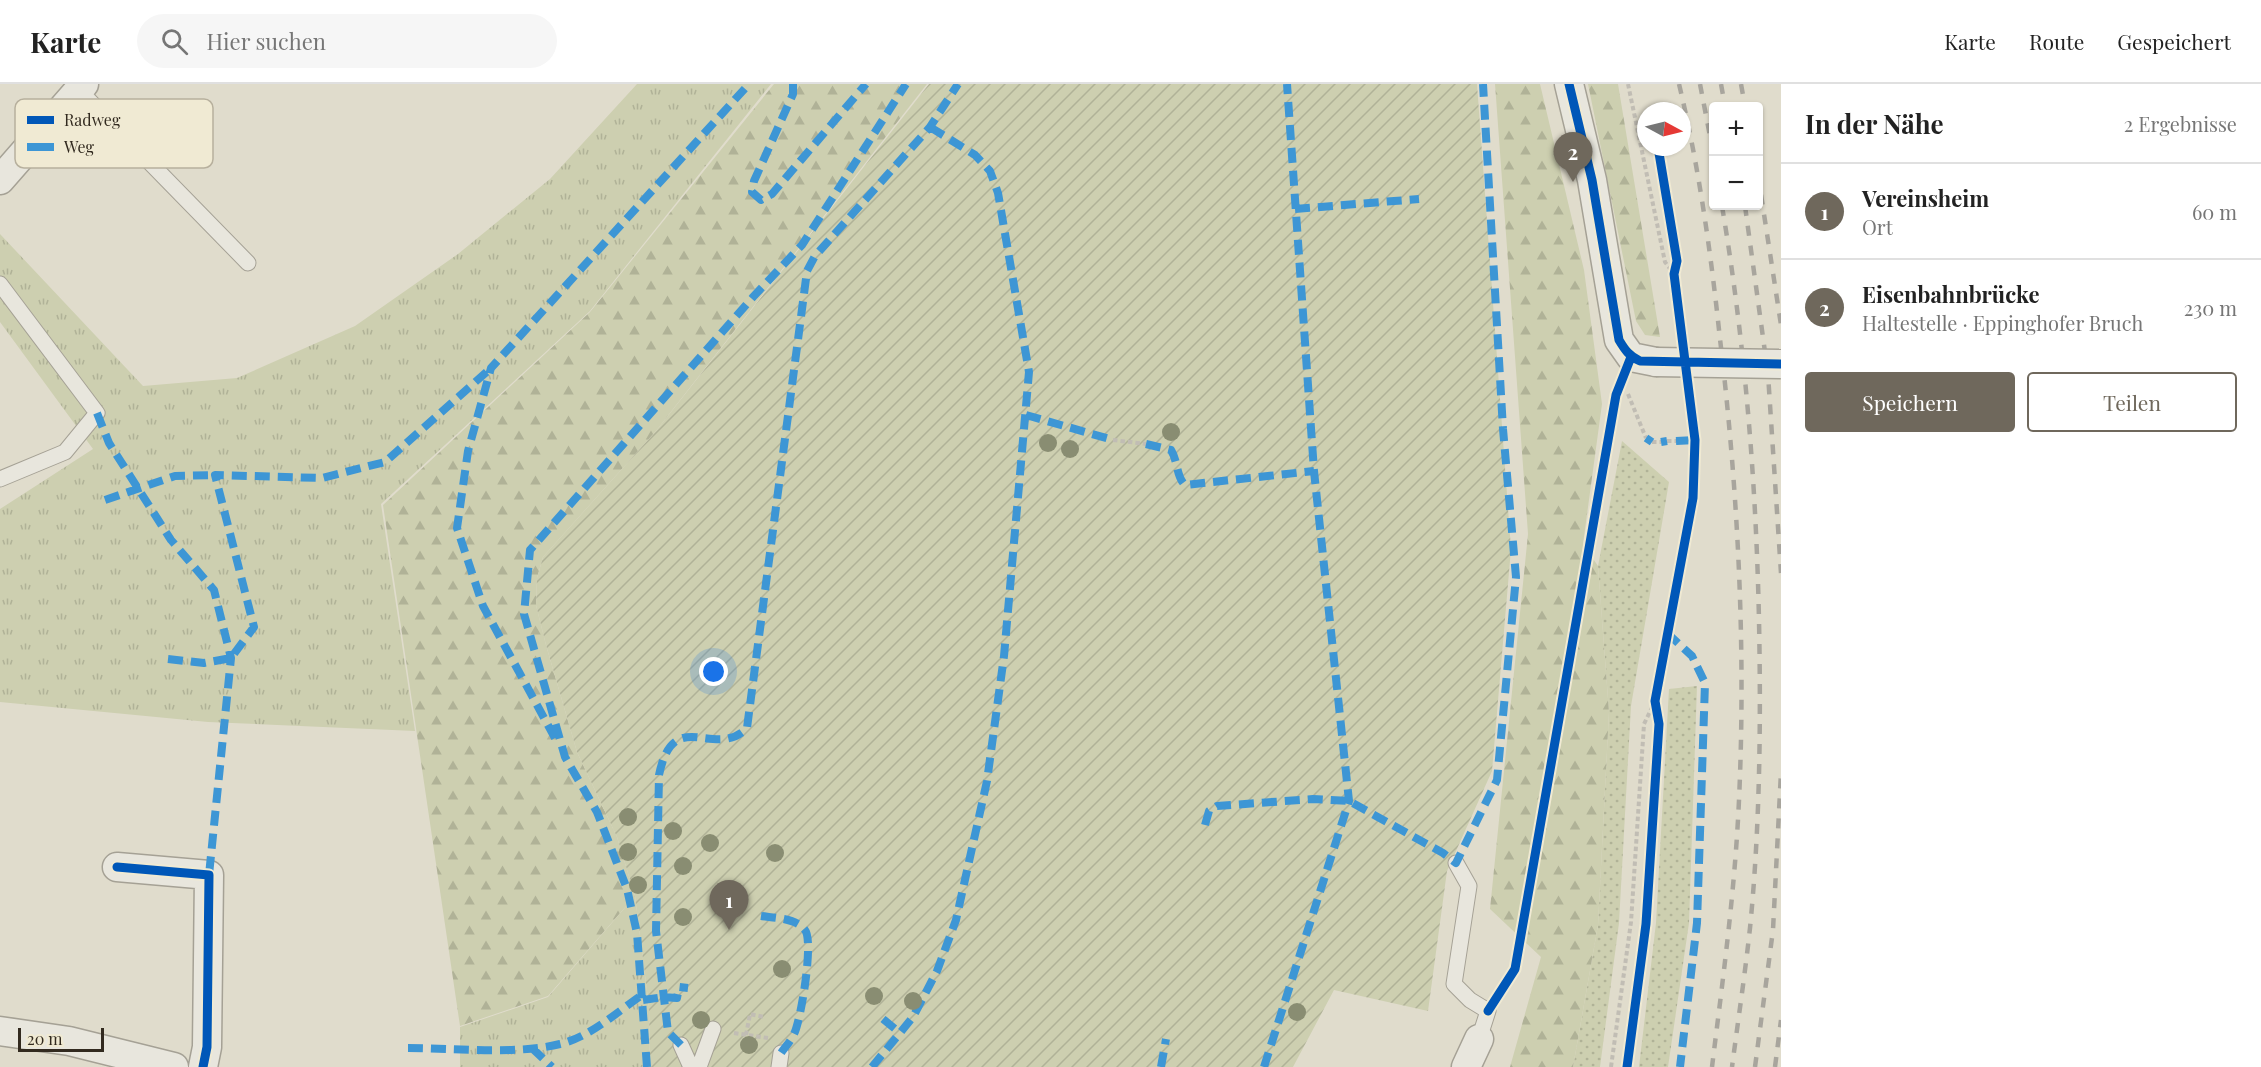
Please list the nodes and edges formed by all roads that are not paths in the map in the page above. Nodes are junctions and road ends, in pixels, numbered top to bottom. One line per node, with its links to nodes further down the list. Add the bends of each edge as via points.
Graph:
1 (1569, 84): 10 (street, bridge, via 1592,180 1619,340 1631,357 1656,362)
2 (81, 87): 3 (street); 4 (lane)
3 (71, 99)
4 (92, 99)
5 (15, 163): 7 (street)
6 (158, 168): 8 (lane)
7 (0, 180)
8 (248, 263)
9 (0, 284): 11 (lane, via 97,414 65,452)
10 (1781, 364)
11 (0, 479)
12 (1456, 863): 16 (lane, via 1468,886 1454,984 1488,1011)
13 (117, 867): 19 (street, via 209,875 207,1047)
14 (713, 1029): 21 (lane)
15 (0, 1031): 18 (street, via 69,1041)
16 (1479, 1039): 22 (street)
17 (681, 1045): 20 (lane)
18 (174, 1067)
19 (203, 1067)
20 (690, 1067)
21 (699, 1067)
22 (1466, 1067)

